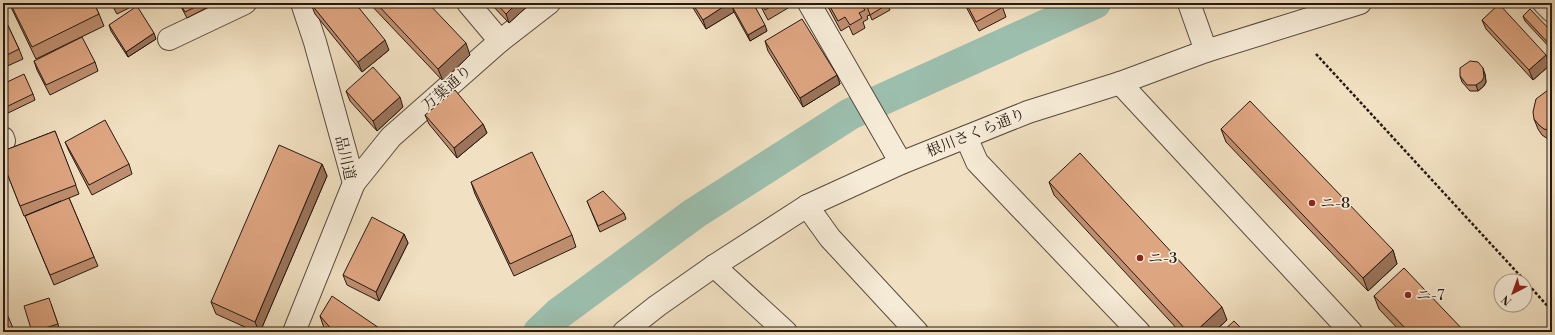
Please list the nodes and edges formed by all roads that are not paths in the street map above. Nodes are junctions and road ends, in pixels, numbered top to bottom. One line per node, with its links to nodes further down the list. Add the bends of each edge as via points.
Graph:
1 (245, 3): 10 (street)
2 (302, 3): 16 (street, 品川道)
3 (468, 3): 11 (street)
4 (549, 3): 11 (street, 万葉通り)
5 (809, 3): 15 (street)
6 (1189, 3): 12 (street)
7 (1360, 3): 12 (street, 根川さくら通り)
8 (1544, 3): 9 (street)
9 (1552, 11)
10 (169, 39)
11 (500, 41): 16 (street, 万葉通り, via 391,137)
12 (1206, 51): 13 (street, 根川さくら通り)
13 (1120, 83): 14 (street, 根川さくら通り, via 1028,112); 24 (street)
14 (966, 137): 15 (street, 根川さくら通り); 23 (street, via 977,162)
15 (901, 162): 17 (street, 根川さくら通り)
16 (354, 183): 19 (street, 品川道)
17 (807, 206): 18 (street, 根川さくら通り); 22 (street, via 830,238)
18 (714, 266): 20 (street, 根川さくら通り); 21 (street)
19 (294, 332)
20 (624, 332)
21 (786, 332)
22 (917, 332)
23 (1139, 332)
24 (1351, 332)

